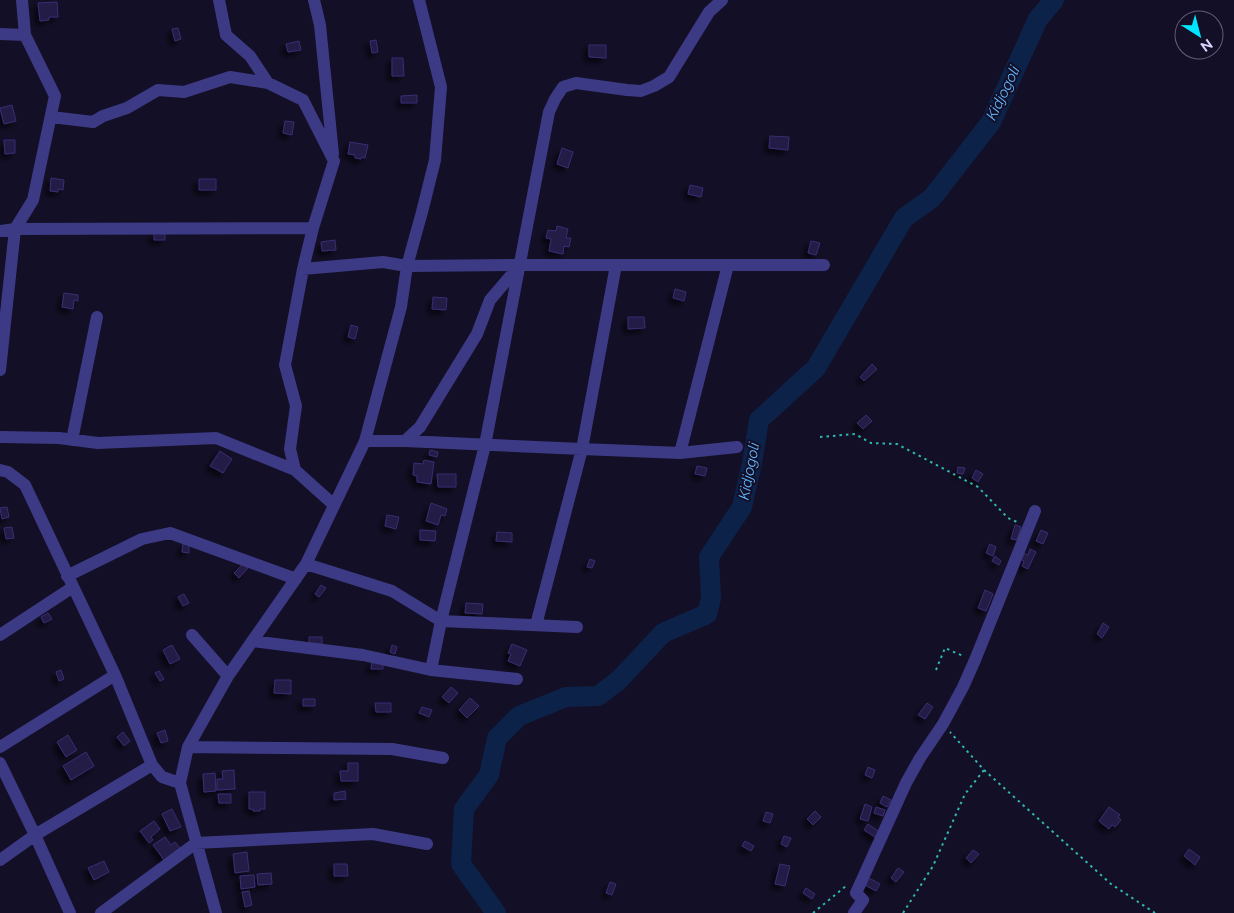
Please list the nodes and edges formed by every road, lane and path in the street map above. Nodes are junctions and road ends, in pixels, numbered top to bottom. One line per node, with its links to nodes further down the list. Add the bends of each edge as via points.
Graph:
1 (22, 0): 7 (street)
2 (219, 0): 8 (street, via 226,35 250,56)
3 (314, 0): 10 (street, via 320,25)
4 (419, 0): 17 (street, via 441,87 434,160)
5 (722, 0): 14 (street, via 709,12 669,77 654,86 641,91 576,83 563,87 549,112)
6 (0, 34): 7 (street)
7 (25, 35): 9 (street, via 55,96)
8 (268, 83): 9 (street, via 230,77 184,92 158,90 93,122); 10 (street, via 303,100)
9 (51, 117): 12 (street, via 33,200)
10 (334, 161): 11 (street)
11 (313, 228): 12 (street); 19 (street)
12 (15, 229): 13 (street); 21 (street)
13 (0, 231)
14 (520, 265): 15 (street); 17 (street); 26 (street, via 490,300 477,334 420,426); 27 (street)
15 (616, 265): 16 (street); 29 (street)
16 (728, 265): 18 (street); 30 (street)
17 (407, 266): 19 (street, via 383,262); 25 (street, via 401,307)
18 (824, 266)
19 (303, 269): 32 (street, via 285,365 296,406 290,449)
20 (97, 316): 24 (street)
21 (0, 370)
22 (0, 437): 24 (street)
23 (820, 437): 35 (path, via 855,434 871,443 897,444 978,487 1008,518)
24 (72, 440): 32 (street, via 98,443 216,438)
25 (364, 441): 26 (street); 33 (street)
26 (405, 441): 27 (street)
27 (484, 445): 29 (street); 39 (street)
28 (738, 447): 30 (street)
29 (582, 449): 30 (street); 40 (street)
30 (680, 452)
31 (0, 470): 38 (street, via 25,485)
32 (295, 470): 33 (street)
33 (334, 505): 36 (street)
34 (1035, 511): 35 (street)
35 (1028, 528): 45 (street)
36 (306, 564): 37 (street); 39 (street, via 392,591)
37 (296, 579): 38 (street, via 170,534 142,538); 44 (street)
38 (70, 582): 43 (street); 48 (street)
39 (441, 621): 40 (street); 46 (street)
40 (536, 625): 41 (street)
41 (577, 627)
42 (192, 635): 49 (street)
43 (0, 636)
44 (252, 641): 46 (street, via 363,655); 49 (street)
45 (975, 660): 47 (path, via 945,648); 51 (street)
46 (431, 670): 50 (street)
47 (936, 670)
48 (115, 675): 53 (street); 56 (street)
49 (228, 676): 52 (street)
50 (517, 679)
51 (943, 724): 57 (path); 63 (street, via 906,783)
52 (188, 746): 54 (street, via 392,749); 58 (street)
53 (0, 747)
54 (442, 758)
55 (0, 763): 59 (street)
56 (152, 765): 58 (street, via 162,777); 59 (street)
57 (984, 770): 69 (path, via 965,794 933,866); 70 (path, via 1111,884)
58 (180, 783): 60 (street)
59 (35, 835): 62 (street); 64 (street)
60 (196, 843): 61 (street, via 373,834); 65 (street); 66 (street)
61 (427, 844)
62 (0, 860)
63 (856, 893): 67 (path, via 846,886); 68 (street, via 863,900)
64 (70, 913)
65 (101, 913)
66 (216, 913)
67 (813, 913)
68 (854, 913)
69 (904, 913)
70 (1155, 913)

